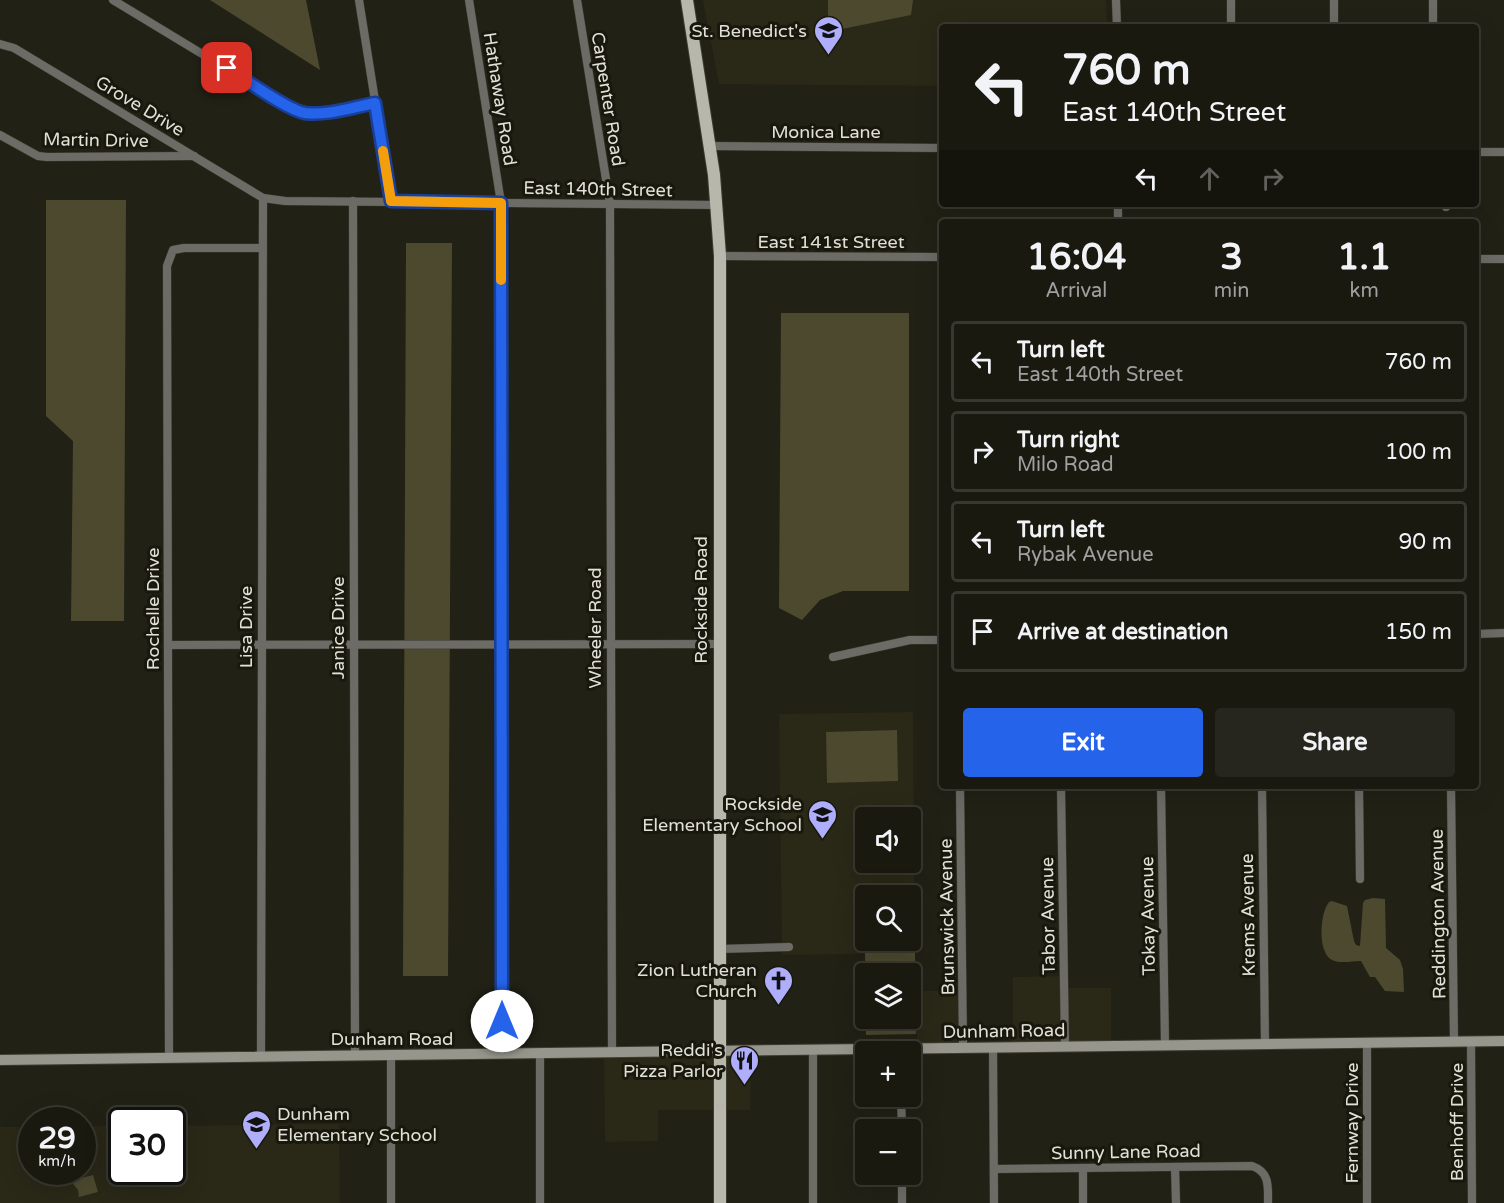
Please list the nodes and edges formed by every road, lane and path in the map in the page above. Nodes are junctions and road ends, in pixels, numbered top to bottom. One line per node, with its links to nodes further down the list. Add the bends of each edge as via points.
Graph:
1 (113, 0): 15 (street, via 293,109 321,113)
2 (359, 0): 15 (street)
3 (469, 0): 25 (street, Hathaway Road)
4 (577, 0): 26 (street, Carpenter Road)
5 (687, 0): 17 (main road, Rockside Road)
6 (1116, 0): 10 (street)
7 (1230, 0): 11 (street)
8 (1334, 0): 12 (street)
9 (1433, 0): 13 (street)
10 (1117, 24)
11 (1231, 24)
12 (1334, 24)
13 (1433, 24)
14 (0, 44): 21 (street, Grove Drive, via 14,48)
15 (375, 103): 24 (street)
16 (0, 135): 21 (street, Martin Drive, via 47,157)
17 (710, 146): 18 (street, Monica Lane); 27 (main road, Rockside Road)
18 (939, 148)
19 (1479, 152): 20 (street)
20 (1504, 152)
21 (195, 156): 22 (street, Grove Drive)
22 (263, 198): 23 (street, East 140th Street); 28 (street, Lisa Drive)
23 (353, 201): 24 (street, East 140th Street); 40 (street, Janice Drive)
24 (391, 201): 25 (street, East 140th Street)
25 (501, 203): 26 (street, East 140th Street); 41 (street, Hathaway Road)
26 (610, 204): 27 (street, East 140th Street); 36 (street, Wheeler Road)
27 (717, 205): 29 (main road, Rockside Road)
28 (262, 248): 38 (street, Rochelle Drive, via 173,250 167,266); 39 (street, Lisa Drive)
29 (720, 256): 30 (street, East 141st Street); 37 (main road, Rockside Road)
30 (939, 257)
31 (1479, 259): 32 (street)
32 (1504, 259)
33 (1504, 633): 34 (street)
34 (1479, 634)
35 (939, 640): 42 (street, via 910,640)
36 (610, 644): 37 (street); 41 (street); 65 (street, Wheeler Road)
37 (719, 644): 51 (main road, Rockside Road)
38 (168, 645): 39 (street); 71 (street, Rochelle Drive)
39 (261, 645): 40 (street); 68 (street, Lisa Drive)
40 (353, 645): 41 (street); 69 (street, Janice Drive)
41 (502, 645): 67 (street, Hathaway Road)
42 (833, 657)
43 (960, 789): 59 (street, Brunswick Avenue)
44 (1061, 789): 58 (street, Tabor Avenue)
45 (1161, 789): 57 (street, Tokay Avenue)
46 (1262, 789): 56 (street, Krems Avenue)
47 (1359, 789): 49 (street)
48 (1451, 789): 53 (street, Reddington Avenue)
49 (1360, 879)
50 (789, 947): 51 (street)
51 (719, 949): 62 (main road, Rockside Road)
52 (1504, 1041): 54 (street, Dunham Road)
53 (1454, 1042): 54 (street, Dunham Road); 55 (street, Dunham Road)
54 (1471, 1042): 87 (street, Benhoff Drive)
55 (1367, 1043): 56 (street, Dunham Road); 86 (street, Fernway Drive)
56 (1265, 1044): 57 (street, Dunham Road)
57 (1165, 1045): 58 (street, Dunham Road)
58 (1065, 1046): 60 (street, Dunham Road)
59 (963, 1047): 60 (street, Dunham Road); 61 (street, Dunham Road)
60 (993, 1047): 75 (street)
61 (921, 1049)
62 (720, 1050): 63 (street, Dunham Road); 65 (street, Dunham Road); 79 (main road, Rockside Road)
63 (813, 1050): 64 (street, Dunham Road); 80 (street)
64 (855, 1050)
65 (612, 1052): 66 (street, Dunham Road)
66 (540, 1053): 67 (street, Dunham Road); 78 (street)
67 (502, 1054): 70 (street, Dunham Road)
68 (261, 1056): 69 (street, Dunham Road); 71 (street, Dunham Road)
69 (355, 1056): 70 (street, Dunham Road)
70 (391, 1056): 77 (street)
71 (169, 1058): 72 (street, Dunham Road)
72 (0, 1060)
73 (1175, 1167): 74 (street, Sunny Lane Road); 84 (street); 85 (street, Sunny Lane Road, via 1252,1166 1267,1178)
74 (1083, 1168): 75 (street, Sunny Lane Road); 83 (street)
75 (994, 1169): 82 (street)
76 (902, 1185): 81 (street)
77 (391, 1203)
78 (540, 1203)
79 (720, 1203)
80 (813, 1203)
81 (902, 1203)
82 (994, 1203)
83 (1083, 1203)
84 (1176, 1203)
85 (1268, 1203)
86 (1367, 1203)
87 (1472, 1203)

